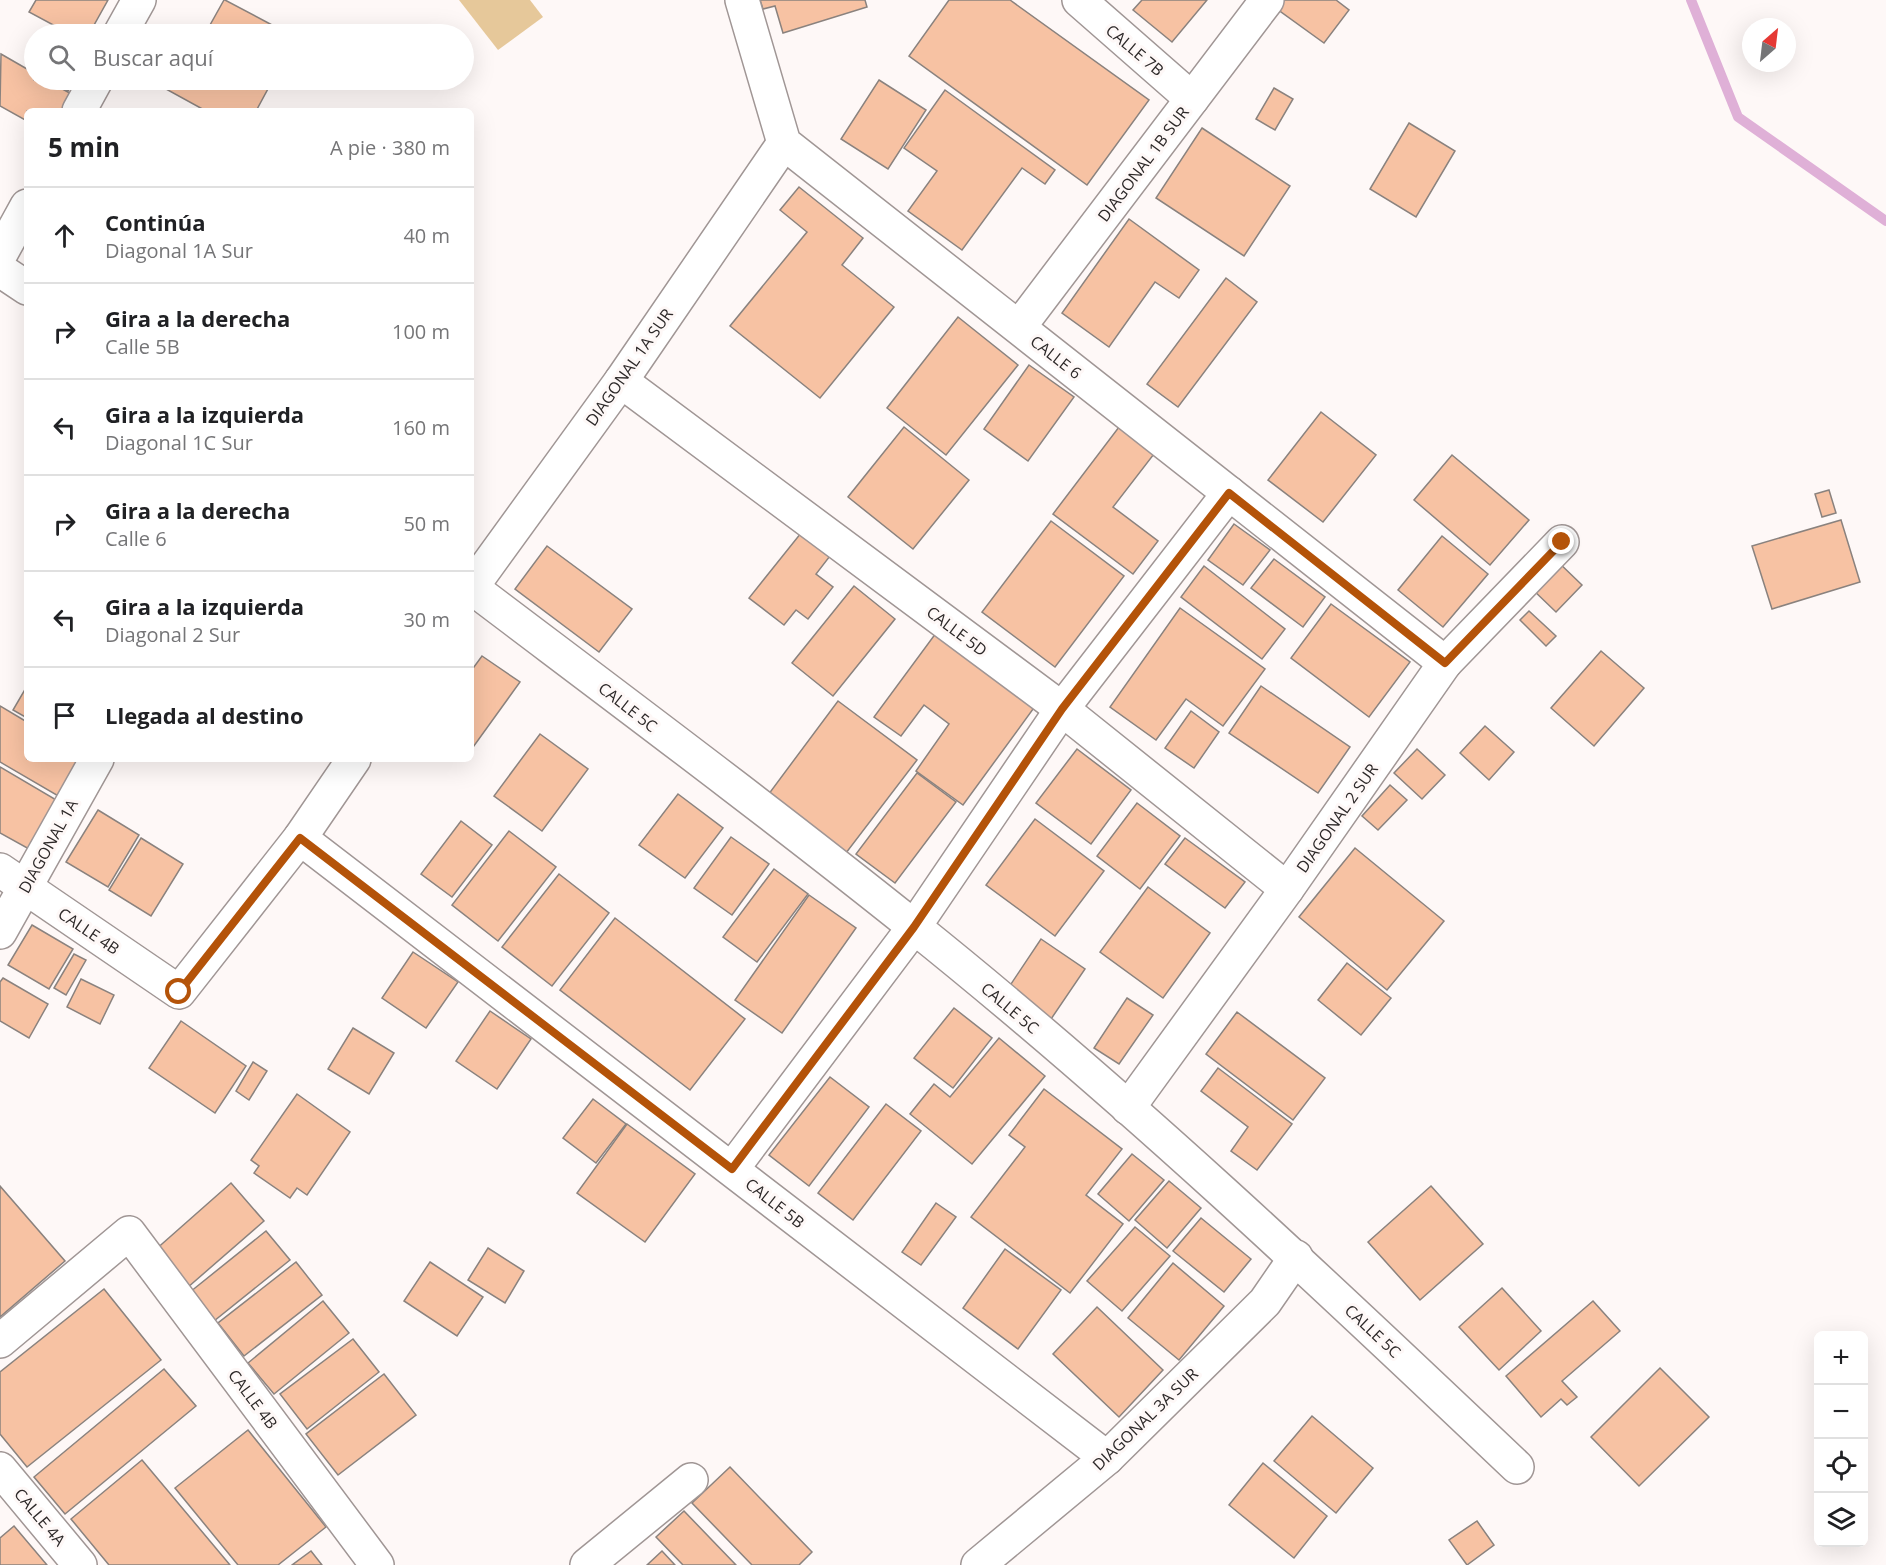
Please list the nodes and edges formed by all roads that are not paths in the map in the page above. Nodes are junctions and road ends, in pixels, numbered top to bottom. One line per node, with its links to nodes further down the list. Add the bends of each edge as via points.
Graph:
1 (139, 0): 5 (street)
2 (742, 0): 9 (street)
3 (1079, 0): 7 (street, CALLE 7B)
4 (1267, 0): 7 (street, DIAGONAL 1B SUR)
5 (126, 24)
6 (91, 90): 8 (street)
7 (1192, 99): 14 (street, DIAGONAL 1B SUR)
8 (81, 108)
9 (784, 143): 14 (street, CALLE 6); 15 (street, DIAGONAL 1A SUR)
10 (24, 211): 11 (street)
11 (0, 255)
12 (0, 270): 13 (street)
13 (24, 286)
14 (1019, 327): 16 (street, CALLE 6)
15 (621, 381): 18 (street, DIAGONAL 1A SUR); 21 (street, CALLE 5D)
16 (1229, 493): 20 (street, CALLE 6); 21 (street)
17 (1562, 542): 20 (street, DIAGONAL 2 SUR)
18 (474, 583)
19 (474, 589): 27 (street, CALLE 5C)
20 (1445, 663): 26 (street, DIAGONAL 2 SUR)
21 (1062, 709): 26 (street, CALLE 5D); 27 (street)
22 (95, 762): 25 (street, DIAGONAL 1A)
23 (352, 762): 24 (street)
24 (300, 838): 25 (street, CALLE 4B, via 179,992); 30 (street, CALLE 5B)
25 (13, 878): 28 (street, DIAGONAL 1A)
26 (1287, 889): 29 (street, DIAGONAL 2 SUR)
27 (914, 927): 29 (street, CALLE 5C); 30 (street)
28 (0, 932)
29 (1128, 1108): 31 (street, CALLE 5C)
30 (732, 1169): 33 (street, CALLE 5B)
31 (1296, 1257): 33 (street, DIAGONAL 3A SUR, via 1265,1302); 34 (street, CALLE 5C)
32 (0, 1341): 38 (street, CALLE 4B, via 129,1233)
33 (1107, 1458): 40 (street, DIAGONAL 3A SUR)
34 (1517, 1467)
35 (0, 1469): 37 (street, CALLE 4A)
36 (691, 1480): 39 (street)
37 (80, 1565)
38 (377, 1565)
39 (587, 1565)
40 (978, 1565)

